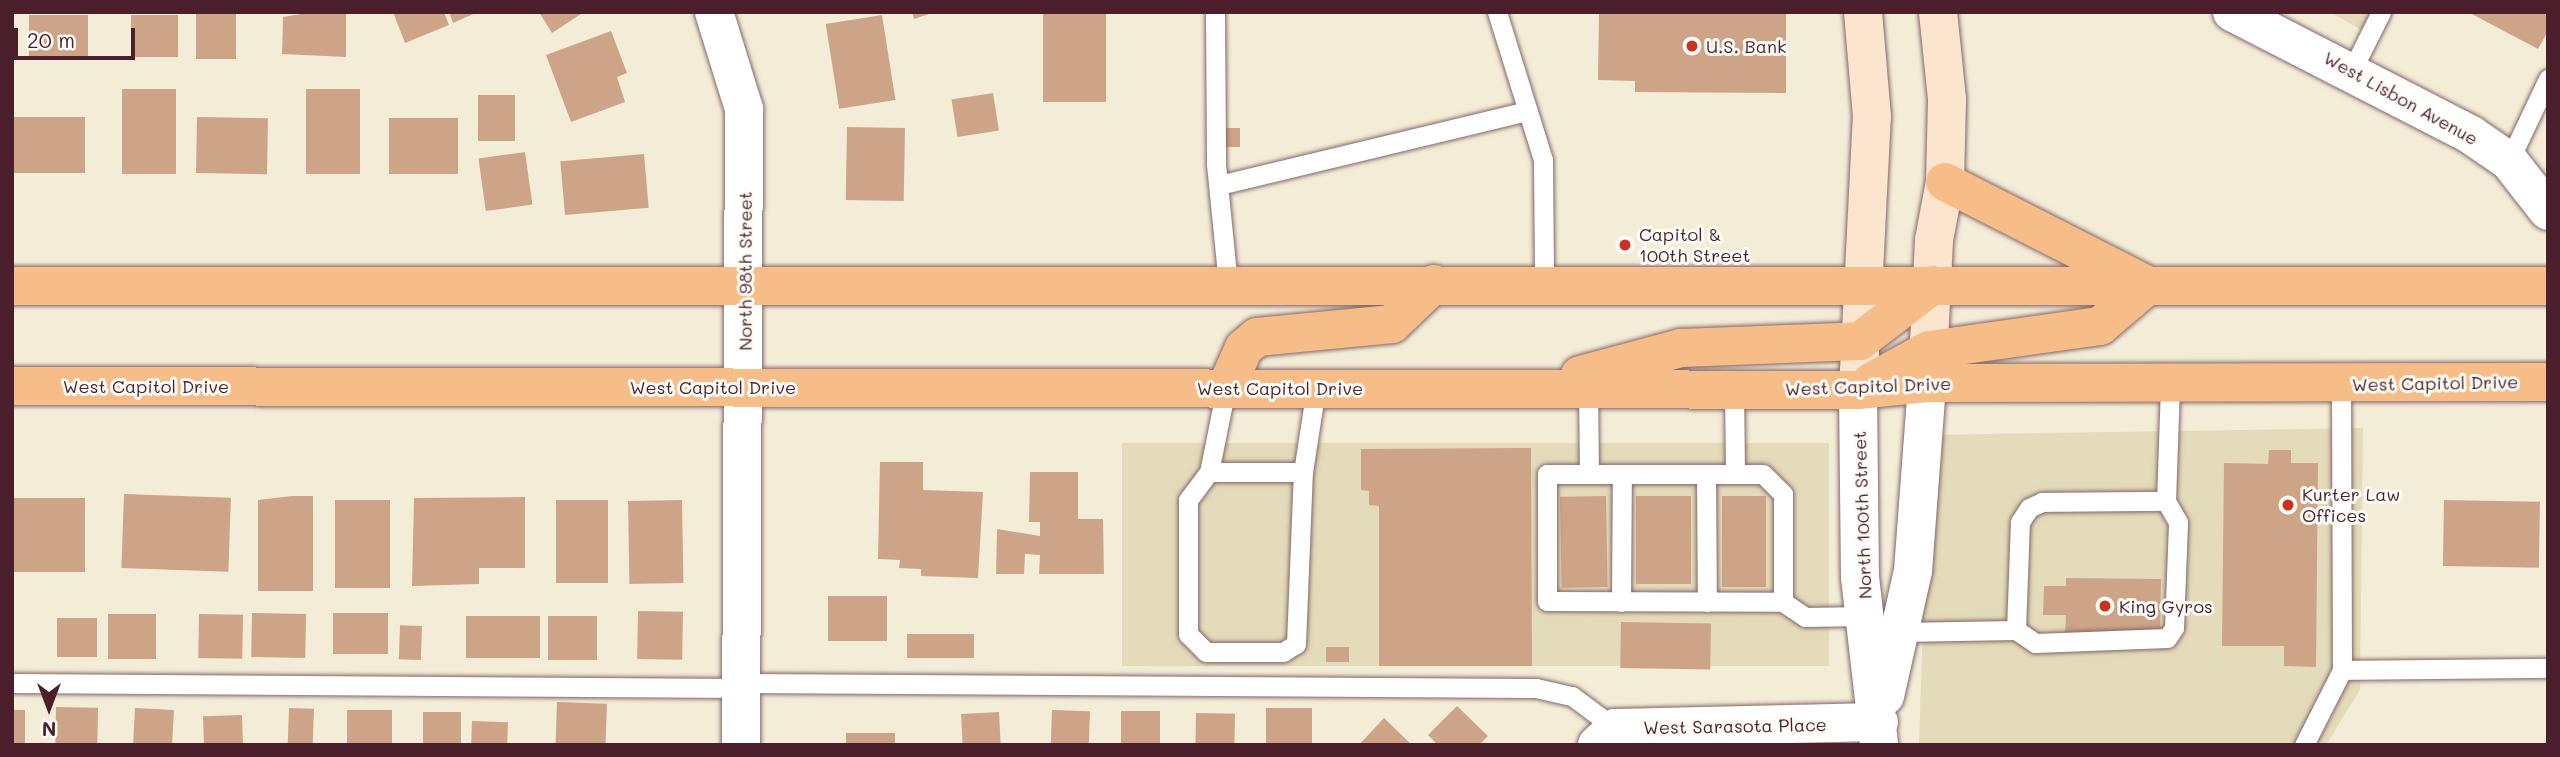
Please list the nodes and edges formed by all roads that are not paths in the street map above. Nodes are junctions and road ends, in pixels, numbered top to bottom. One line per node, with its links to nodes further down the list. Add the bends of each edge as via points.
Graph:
1 (714, 12): 21 (street, North 98th Street, via 744,109)
2 (1215, 12): 13 (lane)
3 (1497, 12): 10 (lane)
4 (1863, 12): 18 (main road, via 1872,117)
5 (1938, 12): 12 (main road, via 1947,99)
6 (2232, 12): 8 (street, West Lisbon Avenue)
7 (2382, 12): 8 (lane)
8 (2352, 70): 11 (street, West Lisbon Avenue)
9 (2548, 79): 11 (lane)
10 (1527, 111): 13 (lane); 17 (lane, via 1543,160)
11 (2509, 162): 14 (street, West Lisbon Avenue)
12 (1945, 181): 19 (main road); 22 (main road)
13 (1219, 185): 15 (lane)
14 (2546, 200)
15 (1228, 284): 16 (main road); 21 (main road)
16 (1434, 284): 17 (main road); 31 (main road, via 1392,324 1257,337 1244,348)
17 (1544, 284): 18 (main road)
18 (1864, 285): 19 (main road); 24 (main road, North 100th Street)
19 (1933, 285): 22 (main road); 24 (main road); 25 (main road)
20 (12, 286): 21 (main road)
21 (746, 286): 30 (street, North 98th Street)
22 (2147, 286): 23 (main road); 25 (main road, via 2100,326)
23 (2548, 286)
24 (1860, 341): 33 (main road, via 1681,348); 36 (main road, North 100th Street)
25 (1928, 366): 28 (main road, West Capitol Drive); 36 (main road); 47 (street, via 1913,571)
26 (2548, 382): 27 (main road, West Capitol Drive)
27 (2341, 384): 28 (main road, West Capitol Drive); 50 (lane)
28 (2170, 385): 43 (lane)
29 (12, 386): 30 (main road, West Capitol Drive)
30 (746, 388): 31 (main road, West Capitol Drive); 52 (street, North 98th Street)
31 (1226, 388): 32 (main road, West Capitol Drive); 37 (lane)
32 (1316, 388): 33 (main road, West Capitol Drive); 38 (lane)
33 (1530, 389): 34 (main road, West Capitol Drive)
34 (1588, 389): 35 (main road, West Capitol Drive); 39 (lane)
35 (1734, 389): 36 (main road, West Capitol Drive); 42 (lane)
36 (1858, 390): 47 (street, North 100th Street)
37 (1209, 472): 38 (lane); 38 (lane, via 1188,500 1188,634 1206,652 1283,652 1296,644)
38 (1303, 472)
39 (1589, 474): 40 (lane); 44 (lane, via 1547,474 1554,538 1547,601)
40 (1622, 474): 41 (lane); 44 (lane, via 1614,539)
41 (1706, 474): 42 (lane); 45 (lane, via 1714,539)
42 (1735, 474): 46 (lane, via 1763,474 1783,494 1774,539)
43 (2166, 501): 48 (lane, via 2042,502 2029,508 2020,522); 48 (lane, via 2178,522 2174,628 2166,638 2035,643)
44 (1620, 602): 45 (lane)
45 (1707, 602): 46 (lane)
46 (1783, 602): 47 (lane, via 1805,617)
47 (1882, 624): 48 (lane); 53 (street, North 100th Street)
48 (2015, 630)
49 (2548, 668): 50 (lane)
50 (2342, 670): 56 (lane)
51 (12, 683): 52 (lane)
52 (742, 685): 54 (lane, via 1536,688 1572,696); 55 (street, North 98th Street)
53 (1879, 734): 54 (street, West Sarasota Place)
54 (1606, 737)
55 (741, 745)
56 (2304, 745)

